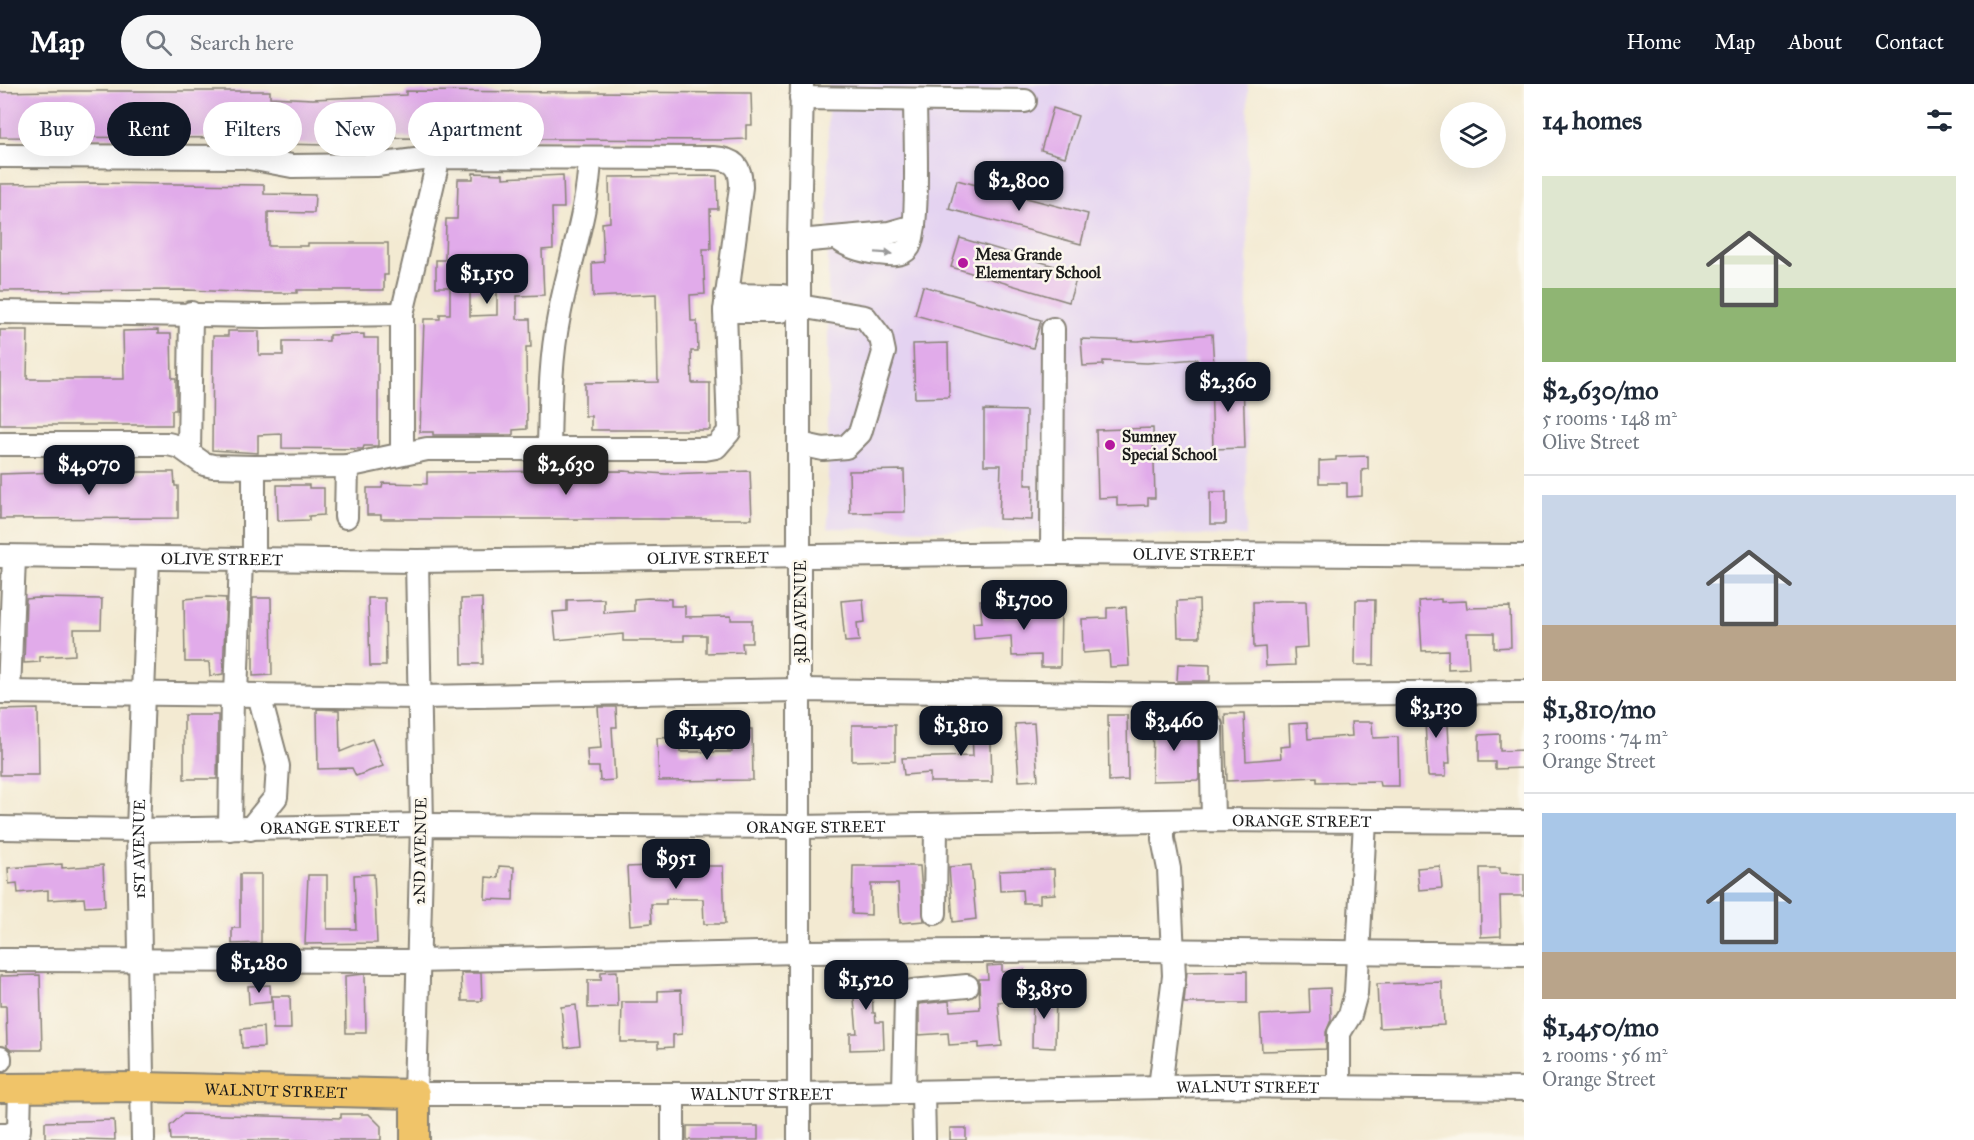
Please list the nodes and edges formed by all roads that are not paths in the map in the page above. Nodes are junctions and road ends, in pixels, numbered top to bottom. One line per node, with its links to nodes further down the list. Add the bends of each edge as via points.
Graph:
1 (802, 91): 2 (street); 7 (street, 3RD AVENUE)
2 (915, 100): 3 (street); 7 (street, via 914,226 909,247 903,253 892,254 856,249 838,239)
3 (1026, 101)
4 (0, 156): 5 (street, via 244,157 292,166 376,165)
5 (438, 157): 6 (street); 12 (street)
6 (590, 158): 8 (street, via 713,158 728,159 737,165 741,187); 16 (street, via 586,203 558,317 550,381)
7 (799, 241): 9 (street, 3RD AVENUE)
8 (725, 303): 9 (street, via 783,296); 16 (street, via 729,432 716,447)
9 (799, 306): 15 (street, 3RD AVENUE); 15 (street, via 865,317 881,338 884,352 860,433 846,447 824,449)
10 (0, 312): 11 (street)
11 (191, 314): 12 (street); 17 (street)
12 (402, 314): 18 (street)
13 (1053, 329): 22 (street)
14 (0, 444): 17 (street, via 168,444)
15 (800, 444): 23 (street, 3RD AVENUE)
16 (549, 449): 18 (street, via 427,449)
17 (189, 453): 20 (street, via 213,466)
18 (402, 454): 19 (street)
19 (347, 466): 20 (street); 21 (street)
20 (254, 467): 27 (street)
21 (346, 517)
22 (1052, 553): 23 (street, OLIVE STREET); 24 (street, OLIVE STREET)
23 (800, 556): 28 (street, OLIVE STREET); 29 (street, 3RD AVENUE)
24 (1524, 556)
25 (7, 557): 26 (street, OLIVE STREET); 30 (street)
26 (148, 558): 27 (street, OLIVE STREET); 33 (street, 1ST AVENUE)
27 (248, 560): 28 (street, OLIVE STREET); 32 (street)
28 (417, 561): 34 (street, 2ND AVENUE)
29 (800, 690): 31 (street, via 1174,695); 34 (street); 42 (street, 3RD AVENUE)
30 (4, 692): 33 (street)
31 (1524, 692)
32 (242, 695): 33 (street); 34 (street); 44 (street); 44 (street, via 278,766 276,797)
33 (144, 696): 45 (street, 1ST AVENUE)
34 (421, 697): 40 (street, 2ND AVENUE)
35 (1211, 726): 36 (street)
36 (1214, 820): 37 (street, ORANGE STREET); 38 (street, ORANGE STREET)
37 (1163, 821): 41 (street, ORANGE STREET); 47 (street)
38 (1365, 821): 39 (street, ORANGE STREET); 49 (street)
39 (1524, 822)
40 (422, 825): 42 (street, ORANGE STREET); 44 (street, ORANGE STREET); 53 (street, 2ND AVENUE)
41 (936, 825): 42 (street, ORANGE STREET); 46 (street)
42 (800, 827): 48 (street, 3RD AVENUE)
43 (0, 828): 45 (street, ORANGE STREET)
44 (240, 829): 45 (street, ORANGE STREET)
45 (138, 830): 52 (street, 1ST AVENUE)
46 (935, 913)
47 (1172, 951): 48 (street); 49 (street); 56 (street, via 1174,976)
48 (800, 952): 53 (street); 63 (street, 3RD AVENUE)
49 (1359, 953): 50 (street); 57 (street, via 1356,993 1350,1015 1339,1033)
50 (1524, 954)
51 (0, 960): 52 (street)
52 (141, 960): 53 (street); 55 (street, 1ST AVENUE)
53 (417, 960): 61 (street, 2ND AVENUE)
54 (967, 986): 60 (street, via 912,991 906,996)
55 (144, 1087): 58 (main road, WALNUT STREET); 61 (main road, WALNUT STREET); 65 (street, 1ST AVENUE)
56 (1160, 1087): 57 (street, WALNUT STREET); 60 (street, WALNUT STREET)
57 (1339, 1087): 59 (street, WALNUT STREET)
58 (10, 1088): 64 (street, via 19,1130)
59 (1524, 1089)
60 (914, 1092): 63 (street, WALNUT STREET); 69 (street)
61 (415, 1094): 62 (street, WALNUT STREET); 66 (main road, 2ND AVENUE)
62 (673, 1094): 63 (street, WALNUT STREET); 67 (street)
63 (799, 1094): 68 (street, 3RD AVENUE)
64 (0, 1135)
65 (143, 1140)
66 (415, 1140)
67 (673, 1140)
68 (799, 1140)
69 (924, 1140)

